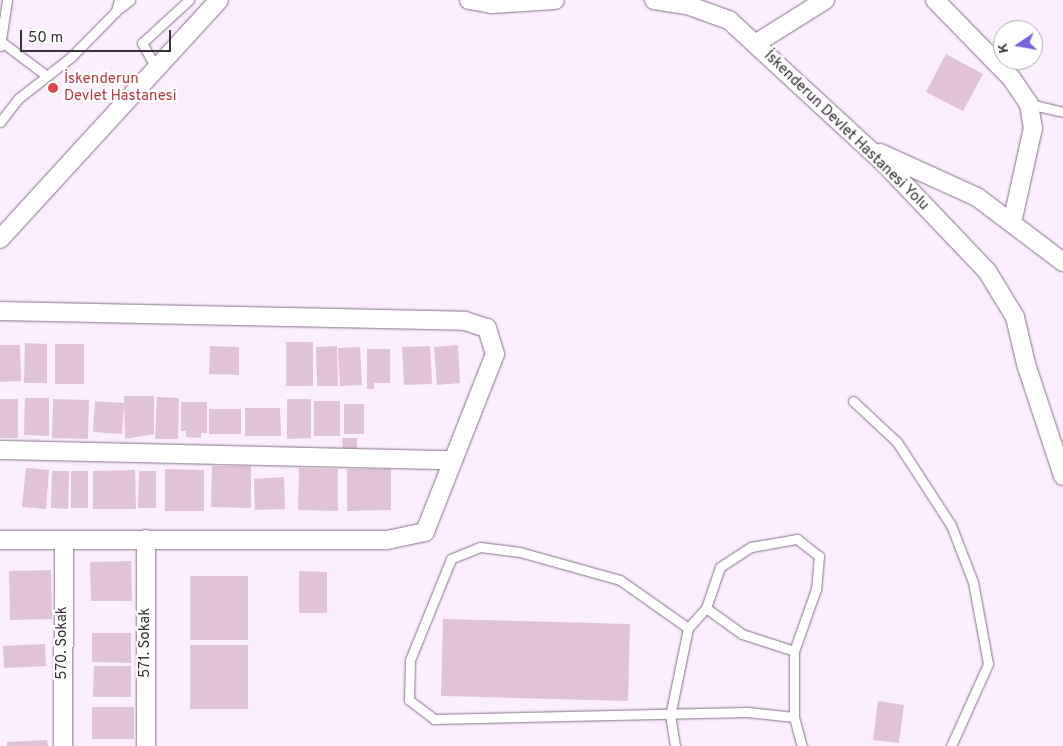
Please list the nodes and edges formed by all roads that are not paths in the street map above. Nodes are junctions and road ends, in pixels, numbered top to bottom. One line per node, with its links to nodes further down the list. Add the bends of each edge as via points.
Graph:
1 (6, 0): 12 (lane)
2 (119, 0): 11 (lane)
3 (130, 0): 11 (lane)
4 (189, 0): 14 (lane, via 142,43)
5 (219, 0): 14 (street)
6 (469, 0): 7 (street, via 492,4)
7 (554, 0)
8 (654, 0): 13 (street, İskenderun Devlet Hastanesi Yolu, via 687,5 729,20)
9 (825, 0): 13 (street)
10 (935, 0): 16 (street, via 1012,79)
11 (116, 12): 15 (lane)
12 (1, 44): 15 (lane)
13 (755, 44): 19 (street, İskenderun Devlet Hastanesi Yolu)
14 (156, 68): 21 (street)
15 (47, 76): 18 (lane, via 19,98)
16 (1029, 104): 17 (lane); 20 (street, via 1033,128)
17 (1063, 112)
18 (0, 122)
19 (866, 147): 20 (street, via 977,197); 27 (street, İskenderun Devlet Hastanesi Yolu, via 987,271 1006,301 1015,317 1026,364)
20 (1012, 223): 22 (street)
21 (0, 239)
22 (1063, 262)
23 (0, 311): 26 (street, via 465,321 487,328 495,354)
24 (853, 401): 40 (lane, via 897,442 951,525 974,582 988,664)
25 (0, 450): 26 (street)
26 (452, 460): 28 (street, via 425,532 386,540)
27 (1063, 476)
28 (146, 539): 30 (street); 37 (street, 571. Sokak)
29 (0, 540): 30 (street)
30 (64, 540): 36 (street, 570. Sokak)
31 (706, 608): 32 (lane); 33 (lane, via 742,634); 33 (lane, via 720,566 751,547 798,539 819,556 816,589)
32 (688, 628): 34 (lane); 34 (lane, via 620,580 520,552 480,547 451,559 410,660 408,700 434,719)
33 (794, 651): 35 (lane)
34 (670, 716): 35 (lane, via 747,712); 38 (lane)
35 (794, 717): 39 (lane)
36 (62, 746)
37 (146, 746)
38 (675, 746)
39 (802, 746)
40 (951, 746)

